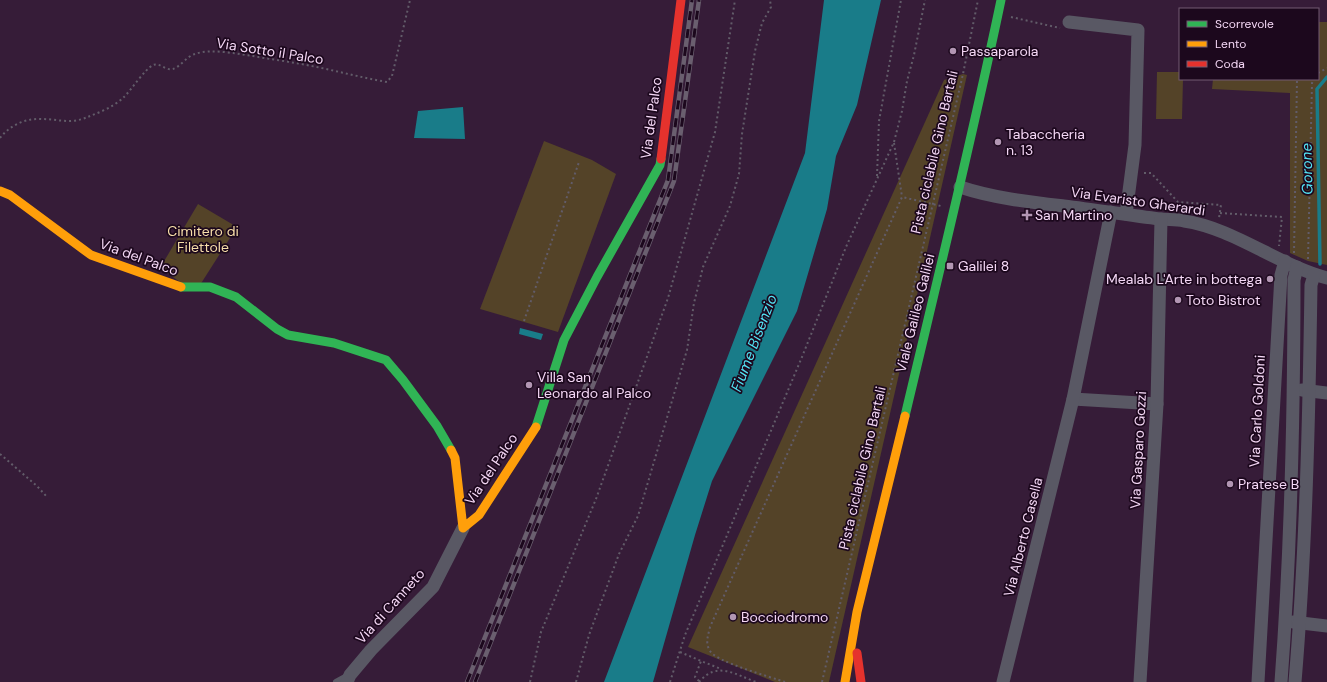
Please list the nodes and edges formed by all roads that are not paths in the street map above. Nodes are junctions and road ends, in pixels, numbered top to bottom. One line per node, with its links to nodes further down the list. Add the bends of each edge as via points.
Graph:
1 (681, 0): 15 (street, Via del Palco, via 660,165 564,340 535,429 479,515)
2 (1001, 0): 4 (street, Viale Galileo Galilei)
3 (1065, 25): 7 (street, via 1138,30 1135,145)
4 (960, 187): 6 (street, Via Evaristo Gherardi, via 1029,202); 19 (street, Viale Galileo Galilei)
5 (0, 191): 15 (street, Via del Palco, via 10,195 91,255 182,288 210,287 236,297 288,335 334,343 386,360 437,426 455,458)
6 (1111, 212): 7 (street, Via Evaristo Gherardi); 13 (street, Via Alberto Casella)
7 (1126, 214): 8 (street, Via Evaristo Gherardi)
8 (1161, 219): 9 (street, Via Evaristo Gherardi, via 1184,221 1217,229); 14 (street, Via Gasparo Gozzi)
9 (1300, 268): 10 (street, via 1294,280); 11 (street, via 1311,286); 26 (street, Via Carlo Goldoni, via 1281,275)
10 (1294, 389): 11 (street); 16 (street)
11 (1310, 390): 12 (street); 17 (street)
12 (1327, 393)
13 (1073, 400): 14 (street); 24 (street, Via Alberto Casella)
14 (1157, 404): 25 (street, Via Gasparo Gozzi)
15 (464, 528): 20 (street, Via di Canneto, via 433,587 371,650)
16 (1285, 621): 17 (street); 27 (street)
17 (1300, 623): 18 (street); 28 (street)
18 (1327, 626)
19 (854, 632): 22 (street, Viale Galileo Galilei); 23 (street, Viale Galileo Galilei)
20 (348, 678): 21 (lane)
21 (336, 682)
22 (845, 682)
23 (861, 682)
24 (1003, 682)
25 (1140, 682)
26 (1258, 682)
27 (1281, 682)
28 (1296, 682)

